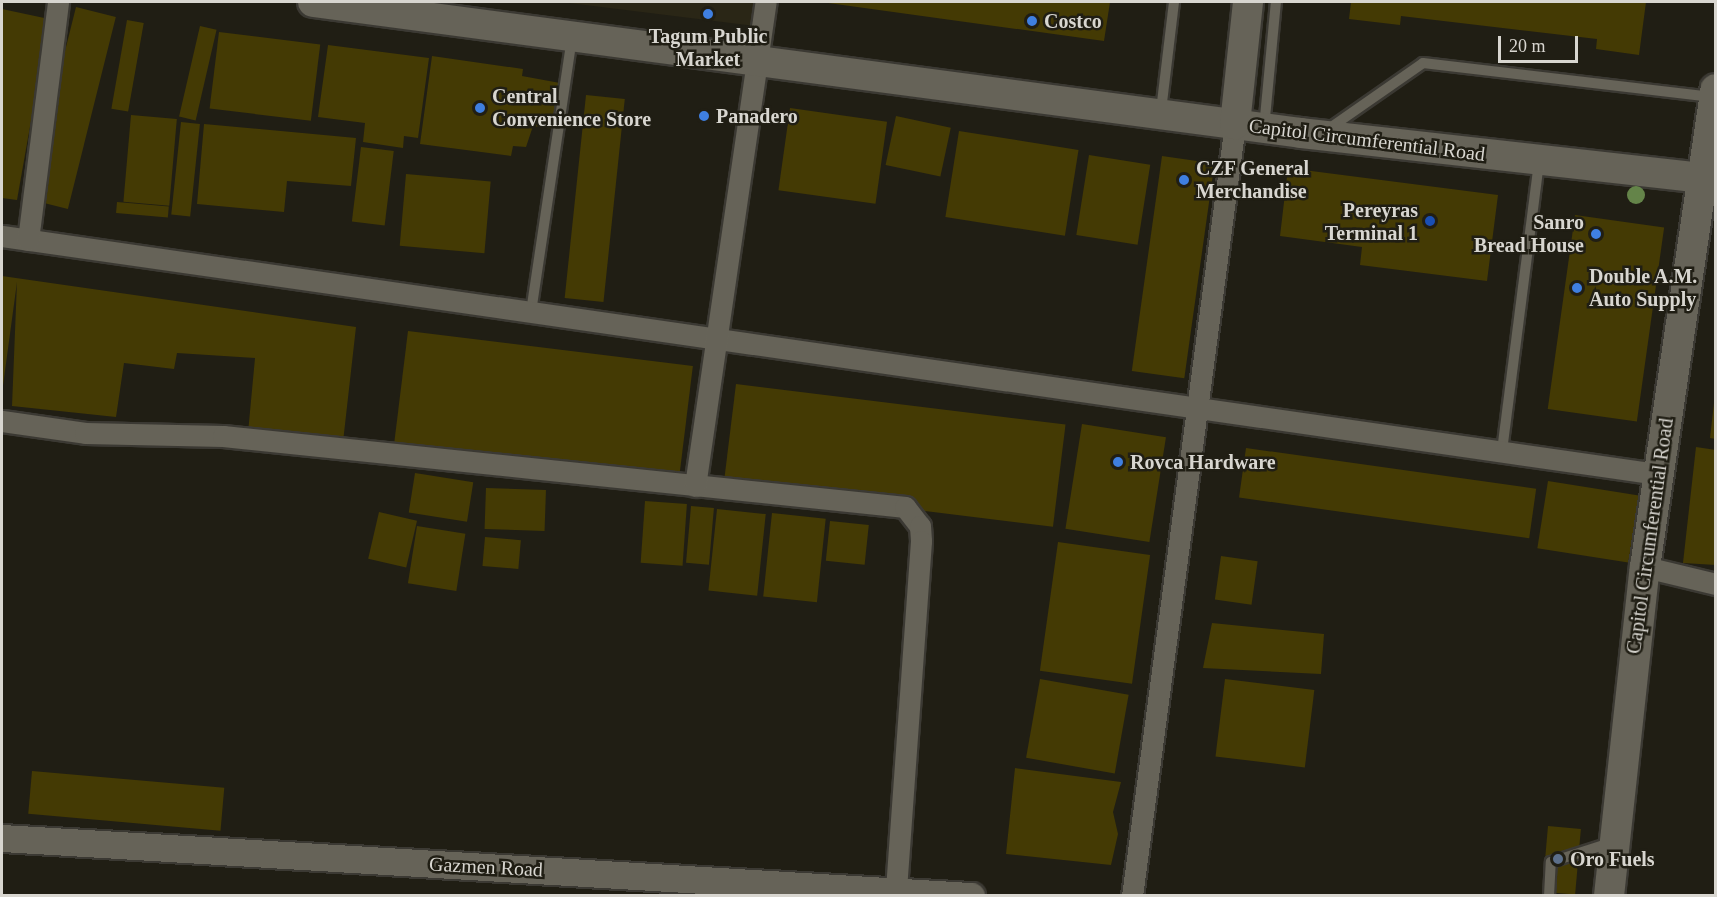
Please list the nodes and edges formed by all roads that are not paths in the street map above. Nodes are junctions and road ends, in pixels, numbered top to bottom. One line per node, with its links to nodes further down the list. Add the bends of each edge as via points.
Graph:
1 (57, 2): 16 (street)
2 (312, 2): 7 (main road, Capitol Circumferential Road)
3 (766, 2): 8 (street)
4 (1174, 2): 10 (lane)
5 (1248, 2): 11 (main road)
6 (1276, 2): 11 (lane)
7 (573, 36): 8 (main road, Capitol Circumferential Road); 17 (lane)
8 (758, 61): 10 (main road, Capitol Circumferential Road); 18 (street)
9 (1715, 93): 12 (lane, via 1423,63); 14 (main road)
10 (1161, 114): 11 (main road, Capitol Circumferential Road)
11 (1249, 126): 12 (main road, Capitol Circumferential Road); 19 (street)
12 (1320, 135): 13 (main road, Capitol Circumferential Road)
13 (1540, 159): 14 (main road, Capitol Circumferential Road); 21 (lane)
14 (1710, 178): 22 (main road, Capitol Circumferential Road)
15 (2, 236): 16 (street)
16 (28, 240): 17 (street)
17 (531, 312): 18 (street)
18 (717, 339): 19 (street); 23 (street)
19 (1196, 407): 21 (street); 31 (street)
20 (2, 421): 23 (street, via 85,433 223,436)
21 (1502, 451): 22 (street)
22 (1658, 474): 24 (main road, Capitol Circumferential Road)
23 (695, 486): 29 (street, via 905,507 920,526)
24 (1645, 567): 25 (street); 27 (main road, Capitol Circumferential Road)
25 (1716, 584)
26 (2, 838): 28 (street, Gazmen Road)
27 (1610, 843): 32 (lane, via 1551,862); 33 (main road, Capitol Circumferential Road)
28 (809, 890): 29 (street, Gazmen Road)
29 (896, 890): 30 (street, Gazmen Road)
30 (971, 896)
31 (1132, 896)
32 (1549, 896)
33 (1609, 896)

